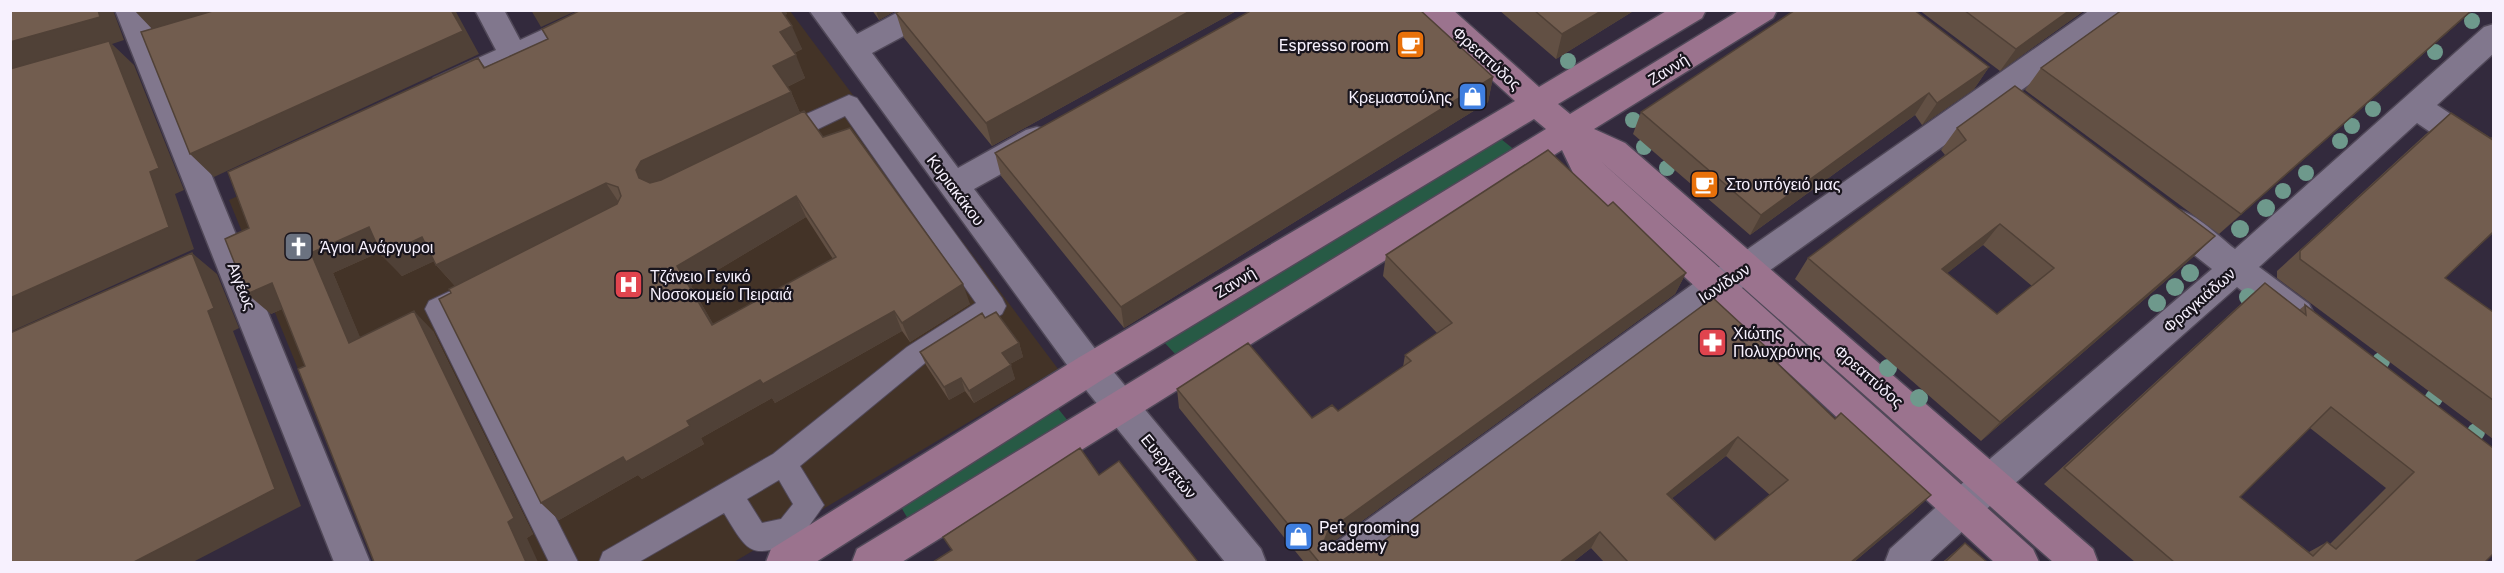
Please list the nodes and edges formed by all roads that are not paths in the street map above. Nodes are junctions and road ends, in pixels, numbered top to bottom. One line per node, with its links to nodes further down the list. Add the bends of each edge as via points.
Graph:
1 (129, 10): 26 (street, Αιγέως, via 217,192)
2 (489, 10): 14 (street)
3 (613, 10): 14 (street)
4 (823, 10): 13 (street, Κυριακάκου)
5 (927, 10): 13 (street)
6 (1434, 10): 18 (street, Φρεαττύδος)
7 (1692, 10): 18 (street, Ζαννή)
8 (1763, 10): 21 (street, Ζαννή)
9 (2112, 10): 16 (street, Ιωνίδων)
10 (2489, 10): 11 (street)
11 (2493, 13)
12 (2493, 35): 19 (street, Φραγκιάδων)
13 (853, 50): 24 (street, Κυριακάκου)
14 (513, 54): 17 (street)
15 (1974, 70): 16 (street)
16 (2011, 97): 28 (street, Ιωνίδων)
17 (418, 98)
18 (1537, 103): 21 (street, Φρεαττύδος); 33 (street, Ζαννή)
19 (2415, 106): 23 (street); 29 (street, Φραγκιάδων)
20 (1065, 124): 24 (street)
21 (1568, 130): 28 (street, Φρεαττύδος, via 1614,152); 31 (street, Φρεαττύδος, via 1584,166); 34 (street, Ζαννή)
22 (757, 148): 35 (lane, via 849,104 993,306 916,356)
23 (2493, 159)
24 (952, 186): 33 (street, Κυριακάκου)
25 (2151, 204): 29 (street)
26 (228, 250): 27 (street); 40 (street, Αιγέως)
27 (195, 265)
28 (1747, 268): 31 (street, Ιωνίδων); 36 (street, Φρεαττύδος)
29 (2236, 268): 32 (street); 36 (street, Φραγκιάδων)
30 (499, 278): 41 (lane, via 438,309)
31 (1716, 286): 38 (street, Φρεαττύδος); 45 (street, Ιωνίδων)
32 (2322, 333)
33 (1090, 369): 34 (street, Ευεργετών); 39 (street, Ζαννή)
34 (1122, 407): 43 (street, Ζαννή); 44 (street, Ευεργετών)
35 (783, 463): 37 (lane); 39 (lane, via 810,505)
36 (1990, 482): 38 (street, Φραγκιάδων); 48 (street, Φρεαττύδος)
37 (729, 496): 39 (lane, via 755,538); 42 (lane)
38 (1962, 510): 46 (street, Φραγκιάδων); 47 (street, Φρεαττύδος)
39 (800, 551)
40 (352, 562)
41 (564, 562)
42 (613, 562)
43 (870, 562)
44 (1248, 562)
45 (1340, 562)
46 (1903, 562)
47 (2020, 562)
48 (2080, 562)

